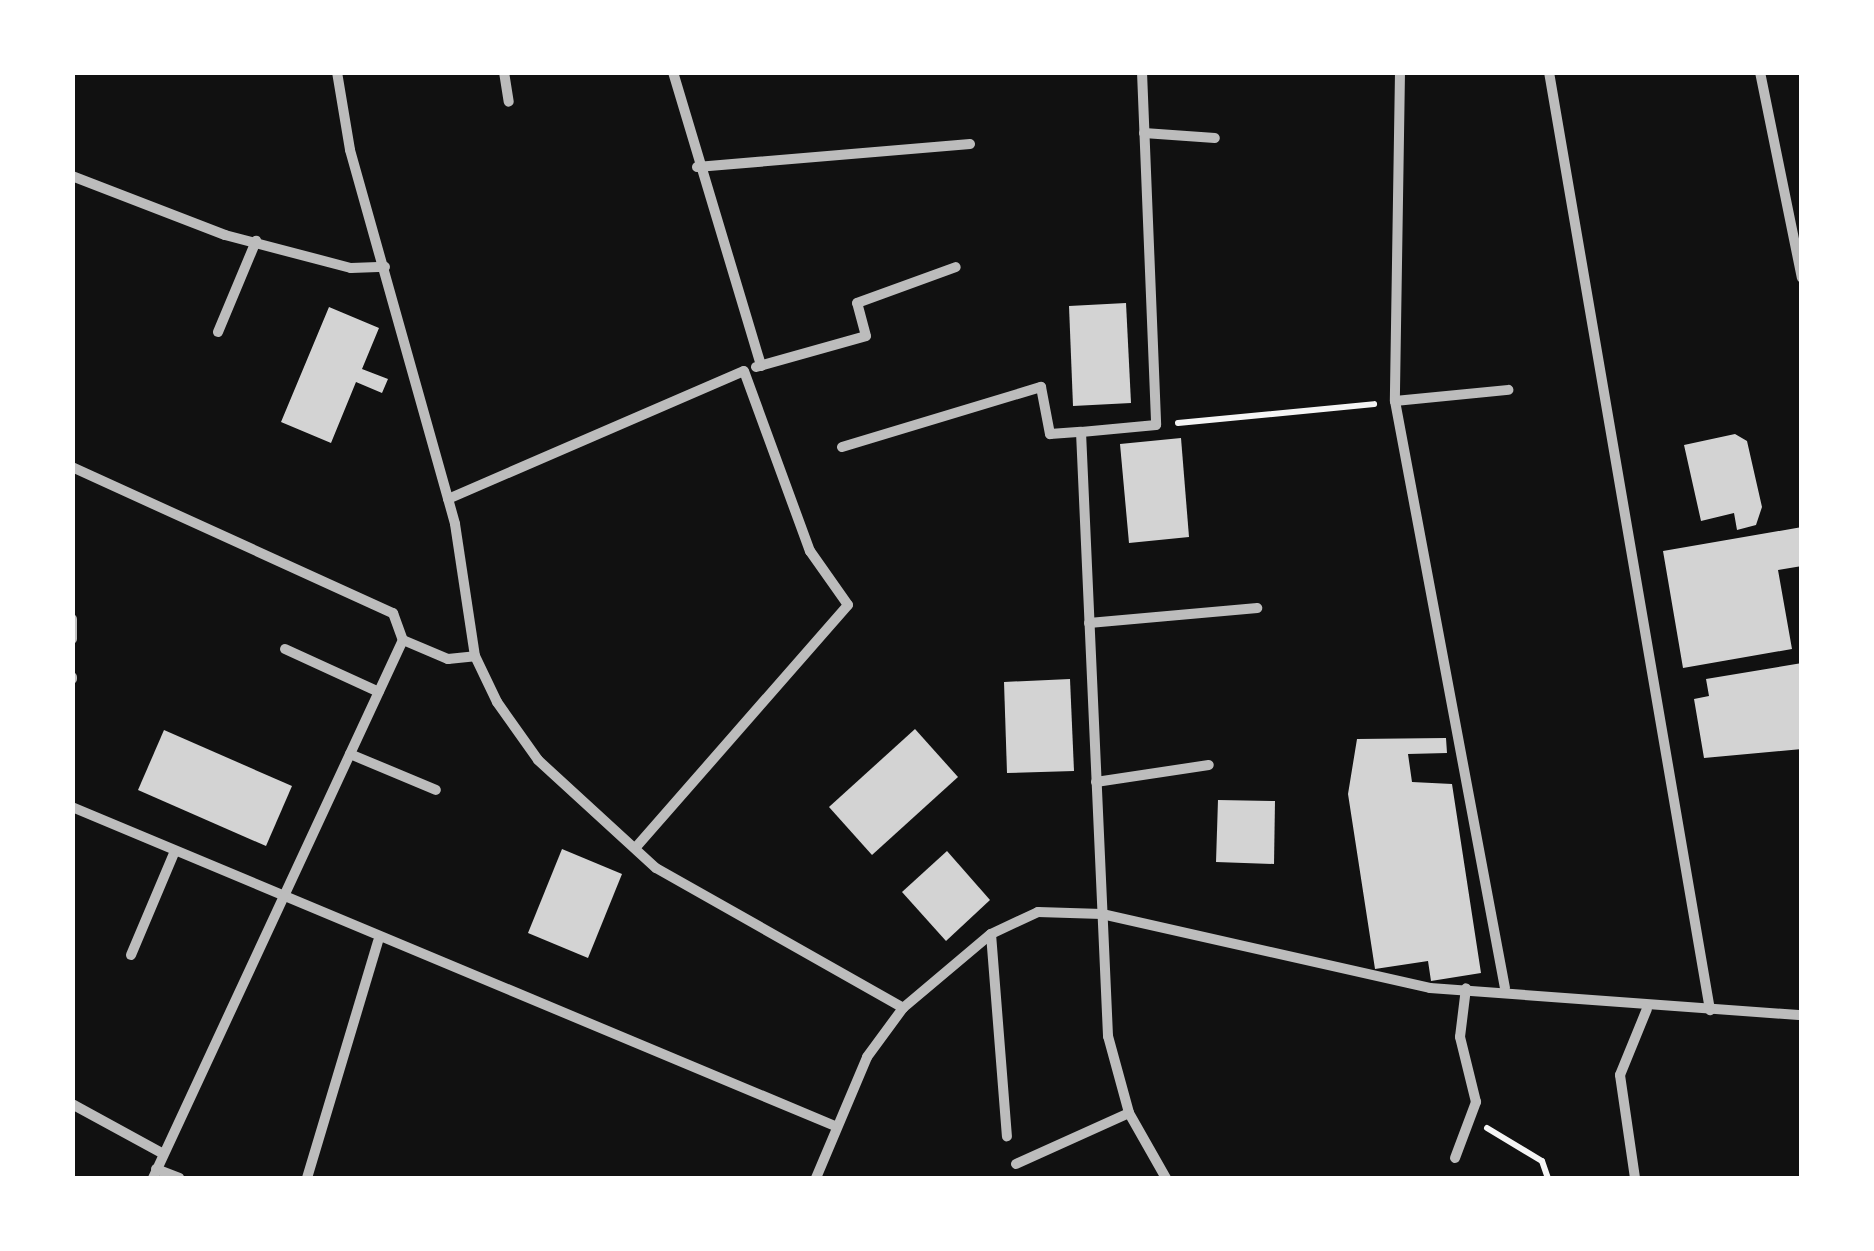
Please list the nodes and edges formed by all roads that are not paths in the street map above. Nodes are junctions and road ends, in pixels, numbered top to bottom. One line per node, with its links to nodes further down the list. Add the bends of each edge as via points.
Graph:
1 (337, 72): 15 (street)
2 (504, 72): 8 (street)
3 (674, 72): 12 (street)
4 (1142, 72): 9 (street)
5 (1400, 72): 22 (street)
6 (1550, 72): 51 (street)
7 (1760, 72): 17 (street)
8 (509, 102)
9 (1144, 133): 10 (street); 23 (street, via 1156,425)
10 (1216, 138)
11 (970, 144): 12 (street)
12 (698, 167): 19 (street)
13 (72, 176): 14 (street)
14 (256, 241): 15 (street, via 351,268); 18 (street)
15 (385, 267): 26 (street)
16 (956, 267): 19 (street, via 857,303 866,336)
17 (1802, 278)
18 (218, 332)
19 (761, 366): 20 (street)
20 (744, 371): 26 (street); 40 (street, via 810,550 848,605)
21 (1508, 390): 22 (street)
22 (1395, 402): 48 (street)
23 (1081, 432): 24 (street, via 1050,434 1041,387); 29 (street)
24 (842, 447)
25 (72, 467): 31 (street, via 393,614)
26 (448, 498): 33 (street)
27 (1256, 608): 29 (street)
28 (72, 619): 30 (street)
29 (1089, 623): 37 (street)
30 (72, 638)
31 (403, 640): 33 (street, via 448,660); 34 (street)
32 (285, 649): 34 (street)
33 (475, 656): 40 (street, via 538,760)
34 (379, 692): 35 (street)
35 (350, 754): 38 (street); 42 (street)
36 (1209, 765): 37 (street)
37 (1096, 782): 43 (street)
38 (436, 790)
39 (72, 807): 41 (street)
40 (635, 848): 49 (street)
41 (174, 851): 42 (street); 46 (street)
42 (284, 899): 45 (street); 57 (street)
43 (1102, 914): 44 (street, via 1038,912); 47 (street); 54 (street, via 1108,1036)
44 (990, 934): 49 (street); 56 (street)
45 (378, 941): 55 (street); 62 (street)
46 (130, 955)
47 (1466, 988): 48 (street); 58 (street, via 1460,1036 1472,1121)
48 (1504, 988): 50 (street)
49 (903, 1008): 55 (street)
50 (1647, 1009): 51 (street); 65 (street, via 1620,1075)
51 (1710, 1010): 52 (street)
52 (1802, 1015)
53 (72, 1104): 57 (street)
54 (1129, 1113): 59 (street); 64 (street)
55 (835, 1126): 63 (street)
56 (1008, 1136)
57 (162, 1154): 60 (street)
58 (1455, 1158)
59 (1016, 1164)
60 (155, 1174): 61 (street)
61 (180, 1178)
62 (307, 1178)
63 (816, 1178)
64 (1166, 1178)
65 (1635, 1178)

